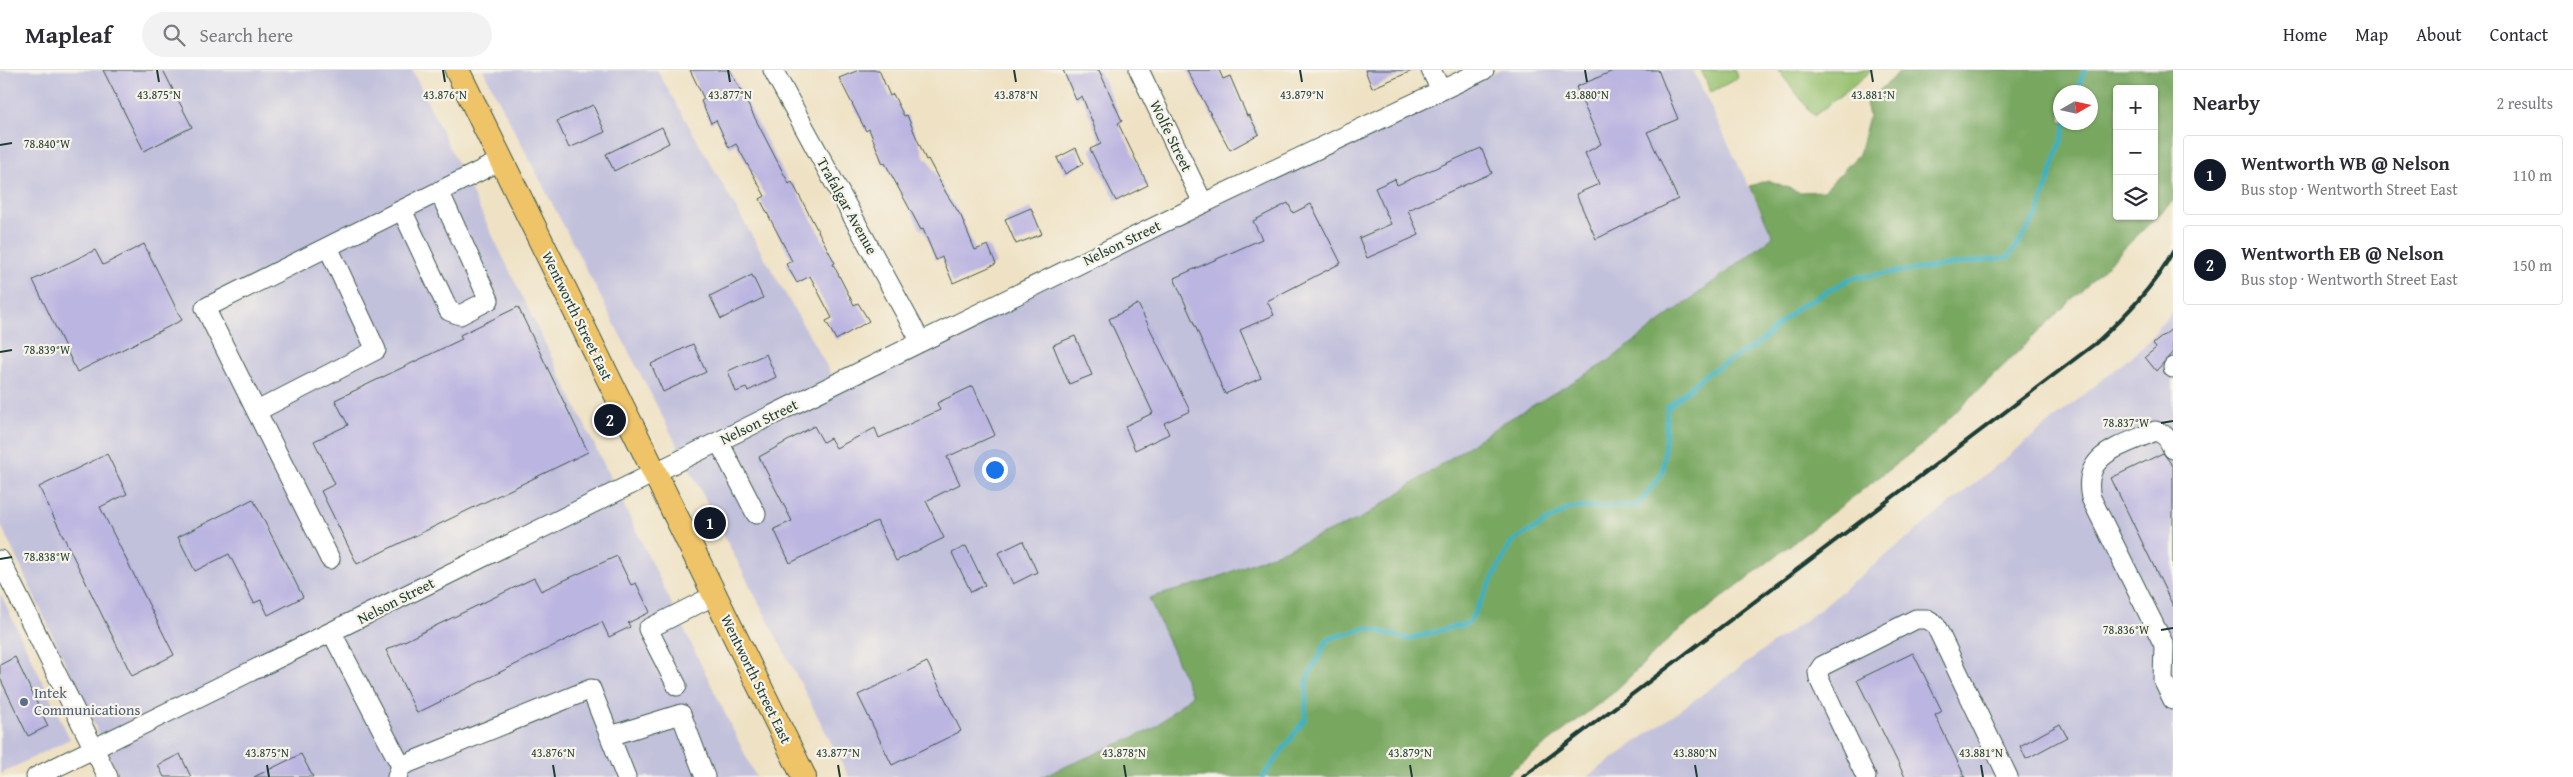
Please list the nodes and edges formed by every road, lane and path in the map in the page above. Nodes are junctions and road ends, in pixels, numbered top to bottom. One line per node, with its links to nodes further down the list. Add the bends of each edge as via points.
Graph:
1 (457, 70): 7 (main road, Wentworth Street East)
2 (774, 70): 12 (street, Trafalgar Avenue)
3 (1139, 70): 9 (street, Wolfe Street)
4 (1431, 70): 6 (street)
5 (1484, 70): 6 (street, Nelson Street)
6 (1441, 90): 9 (street, Nelson Street)
7 (502, 160): 8 (street); 16 (main road, Wentworth Street East)
8 (440, 191): 10 (street); 10 (street, via 489,300 460,315 449,310)
9 (1203, 203): 12 (street, Nelson Street)
10 (402, 210): 11 (street)
11 (328, 247): 13 (street, via 376,350); 13 (street, via 205,308)
12 (921, 342): 14 (street, Nelson Street)
13 (257, 411): 18 (street)
14 (719, 442): 16 (street, Nelson Street); 17 (street)
15 (2173, 449): 23 (street, via 2168,438 2154,431 2098,458 2090,471 2088,484 2091,498 2164,645 2163,680)
16 (654, 472): 20 (main road, Wentworth Street East); 21 (street, Nelson Street)
17 (756, 514)
18 (330, 559)
19 (0, 560): 25 (street)
20 (715, 595): 22 (street, via 648,629); 31 (main road, Wentworth Street East)
21 (332, 633): 25 (street, Nelson Street); 26 (street)
22 (677, 686)
23 (2173, 700)
24 (610, 736): 26 (street, via 591,688); 29 (street); 30 (street, via 681,714)
25 (94, 748): 27 (street, Nelson Street); 28 (street)
26 (399, 771)
27 (36, 777)
28 (108, 777)
29 (626, 777)
30 (705, 777)
31 (804, 777)
32 (1866, 777): 33 (street, via 1818,672 1822,666 1916,620 1927,619 1935,624)
33 (2008, 777)

